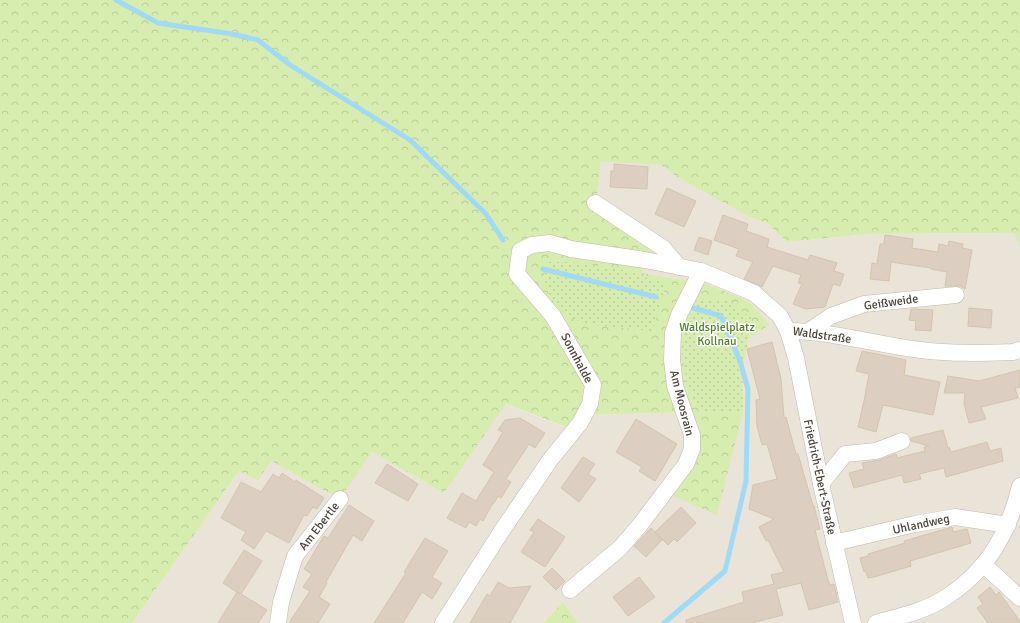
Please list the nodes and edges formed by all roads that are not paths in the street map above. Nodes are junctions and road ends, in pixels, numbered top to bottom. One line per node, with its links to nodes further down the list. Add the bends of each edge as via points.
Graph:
1 (596, 203): 2 (street, via 663,248)
2 (679, 267): 3 (street, Waldstraße); 19 (street, Sonnhalde, via 571,249 550,243 532,245 520,251 517,274 553,316 593,385 590,404 580,422 550,460 501,532)
3 (701, 271): 5 (street, Waldstraße, via 754,293 780,316); 16 (street, Am Moosrain, via 673,333 672,360 675,386 692,435 692,449 686,464 640,526 620,548)
4 (956, 295): 6 (street, Geißweide, via 864,304 830,316)
5 (788, 331): 6 (street, Waldstraße); 9 (street, Friedrich-Ebert-Straße, via 796,358)
6 (809, 331): 7 (street, Waldstraße, via 922,350 967,354)
7 (1020, 350)
8 (902, 441): 9 (street, via 876,451 845,454)
9 (821, 484): 14 (street, Friedrich-Ebert-Straße)
10 (1020, 486): 12 (street)
11 (340, 498): 18 (street, Am Ebertle, via 295,556 281,602)
12 (1017, 508): 13 (street)
13 (1008, 525): 14 (street, Uhlandweg, via 955,517); 15 (street)
14 (834, 543): 20 (street, Friedrich-Ebert-Straße)
15 (984, 566): 17 (street); 21 (street, via 939,601)
16 (570, 590)
17 (1020, 598)
18 (278, 623)
19 (443, 623)
20 (853, 623)
21 (876, 623)

